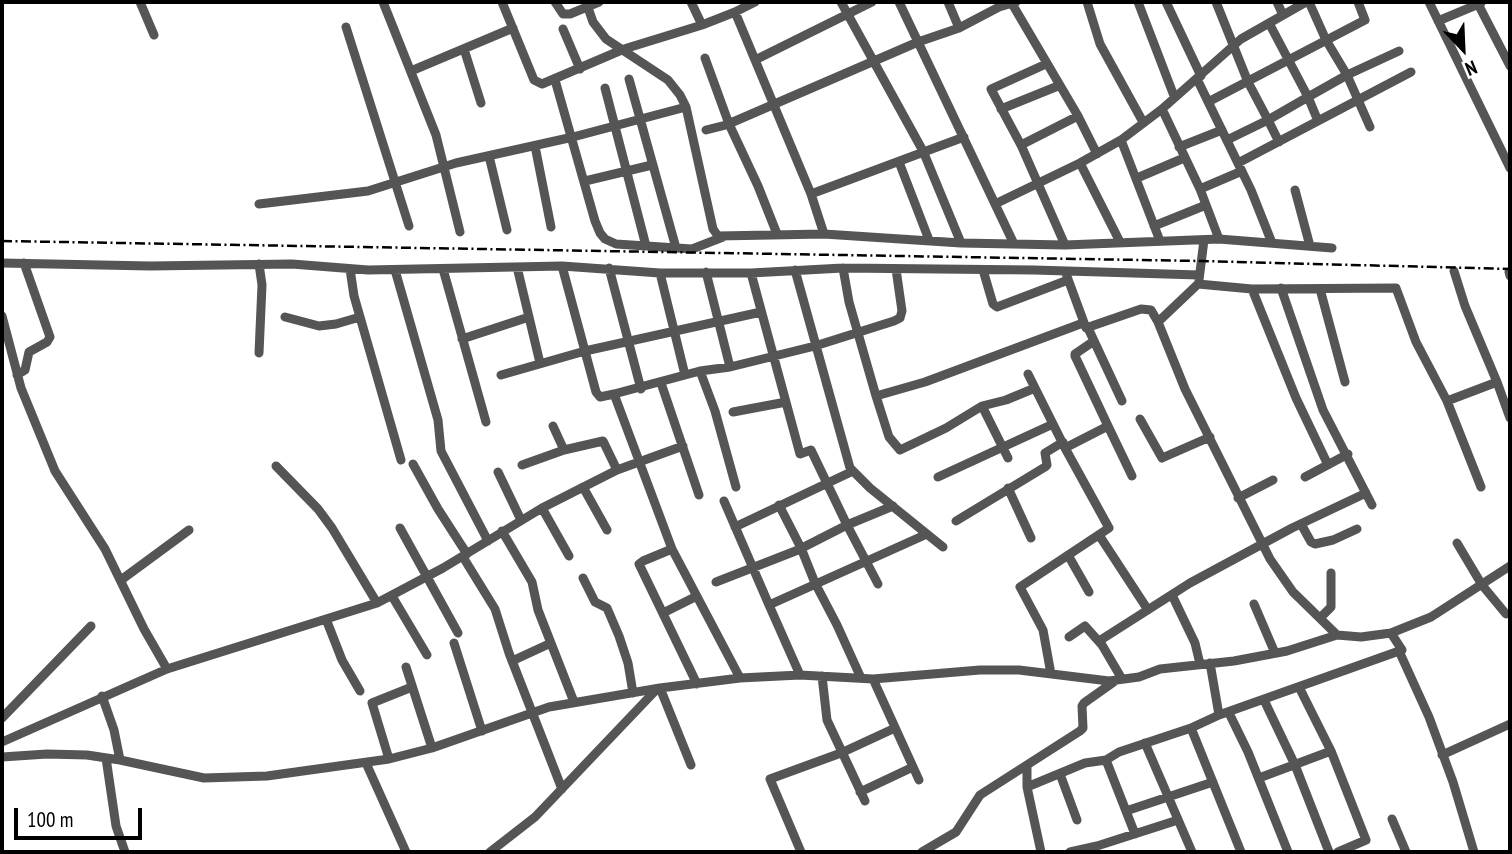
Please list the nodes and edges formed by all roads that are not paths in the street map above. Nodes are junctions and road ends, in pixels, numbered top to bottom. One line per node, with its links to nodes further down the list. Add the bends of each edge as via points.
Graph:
1 (140, 2): 34 (street)
2 (383, 2): 48 (street)
3 (502, 2): 31 (street)
4 (555, 2): 22 (street, via 563,14)
5 (599, 2): 22 (street)
6 (691, 2): 29 (street)
7 (755, 2): 23 (street)
8 (841, 2): 25 (street)
9 (872, 2): 25 (street)
10 (899, 2): 36 (street)
11 (947, 2): 32 (street)
12 (1013, 2): 32 (street); 45 (street)
13 (1087, 2): 70 (street, via 1100,44)
14 (1138, 2): 57 (street)
15 (1166, 2): 51 (street)
16 (1216, 2): 37 (street)
17 (1278, 2): 26 (street)
18 (1308, 2): 26 (street); 35 (street)
19 (1358, 2): 35 (street, via 1365,20)
20 (1429, 2): 27 (street)
21 (1479, 2): 27 (street); 46 (street)
22 (587, 4): 39 (street, via 600,32)
23 (743, 4): 24 (street)
24 (735, 12): 29 (street); 42 (street)
25 (848, 14): 42 (street); 44 (street)
26 (1283, 15): 28 (street)
27 (1438, 21): 93 (street)
28 (1269, 23): 37 (street); 43 (street)
29 (702, 25): 39 (street)
30 (346, 27): 97 (street)
31 (513, 27): 38 (street); 53 (street, via 534,80 542,85)
32 (959, 28): 36 (street)
33 (563, 29): 47 (street)
34 (154, 35)
35 (1326, 40): 43 (street); 50 (street)
36 (918, 42): 44 (street); 77 (street)
37 (1233, 47): 51 (street); 54 (street)
38 (464, 49): 48 (street); 61 (street)
39 (624, 49): 47 (street); 63 (street, via 668,80)
40 (1399, 51): 50 (street)
41 (705, 58): 71 (street)
42 (755, 60): 62 (street)
43 (1288, 60): 54 (street); 58 (street)
44 (876, 62): 62 (street); 84 (street)
45 (1046, 64): 55 (street); 64 (street, via 991,89)
46 (1510, 66)
47 (580, 69): 53 (street)
48 (411, 71): 91 (street)
49 (1411, 72): 59 (street)
50 (1347, 75): 58 (street); 59 (street)
51 (1199, 78): 57 (street); 60 (street)
52 (629, 79): 67 (street)
53 (555, 80): 76 (street)
54 (1248, 82): 60 (street); 68 (street)
55 (1058, 86): 64 (street); 66 (street)
56 (606, 88): 72 (street)
57 (1174, 96): 65 (street)
58 (1307, 97): 68 (street); 69 (street)
59 (1357, 100): 69 (street); 73 (street)
60 (1208, 102): 75 (street)
61 (481, 103)
62 (773, 105): 71 (street); 101 (street)
63 (686, 107): 67 (street); 112 (street, via 713,229)
64 (1002, 109): 81 (street)
65 (1162, 109): 70 (street); 83 (street)
66 (1078, 116): 81 (street); 85 (street)
67 (639, 120): 72 (street); 90 (street)
68 (1268, 120): 79 (street); 80 (street)
69 (1318, 121): 80 (street)
70 (1143, 122): 78 (street)
71 (729, 124): 74 (street); 110 (street)
72 (615, 126): 76 (street); 94 (street)
73 (1370, 127)
74 (706, 130)
75 (1222, 130): 79 (street); 83 (street)
76 (573, 137): 82 (street); 96 (street)
77 (964, 137): 84 (street); 103 (street)
78 (1121, 140): 85 (street); 95 (street)
79 (1227, 140): 92 (street)
80 (1279, 142): 92 (street)
81 (1021, 145): 98 (street)
82 (535, 146): 86 (street); 107 (street)
83 (1179, 147): 87 (street)
84 (923, 151): 88 (street); 118 (street)
85 (1097, 154): 89 (street)
86 (489, 156): 91 (street); 108 (street)
87 (1184, 158): 95 (street); 99 (street)
88 (899, 162): 101 (street); 113 (street)
89 (1080, 163): 98 (street); 117 (street)
90 (652, 165): 94 (street); 124 (street)
91 (444, 166): 97 (street); 109 (street)
92 (1240, 167): 99 (street); 119 (street)
93 (1510, 168)
94 (627, 171): 96 (street); 122 (street)
95 (1137, 178): 106 (street)
96 (585, 181): 122 (street, via 605,239)
97 (396, 184): 102 (street); 105 (street)
98 (1038, 184): 103 (street); 121 (street)
99 (1200, 189): 104 (street)
100 (1295, 190): 123 (street)
101 (811, 194): 111 (street)
102 (259, 204)
103 (995, 204): 120 (street)
104 (1206, 205): 106 (street); 115 (street)
105 (409, 226)
106 (1154, 226): 116 (street)
107 (551, 228)
108 (507, 230)
109 (460, 232)
110 (777, 234): 111 (street); 112 (street)
111 (824, 234): 113 (street)
112 (723, 237): 124 (street, via 692,249)
113 (929, 240): 118 (street)
114 (1203, 240): 115 (street); 116 (street); 144 (street)
115 (1219, 240): 119 (street)
116 (1160, 241): 117 (street)
117 (1120, 242): 121 (street)
118 (961, 243): 120 (street)
119 (1272, 243): 123 (street)
120 (1014, 244): 121 (street)
121 (1065, 245)
122 (646, 246): 124 (street)
123 (1310, 246): 125 (street)
124 (676, 248)
125 (1332, 248)
126 (2, 263): 127 (street)
127 (24, 263): 128 (street); 170 (street, via 50,337 29,352 24,370)
128 (259, 264): 133 (street); 163 (street)
129 (562, 266): 130 (street); 131 (street); 162 (street)
130 (517, 267): 136 (street); 152 (street)
131 (609, 268): 141 (street); 159 (street)
132 (844, 268): 134 (street); 137 (street); 157 (street)
133 (350, 269): 135 (street); 151 (street)
134 (896, 269): 138 (street); 157 (street, via 900,318)
135 (395, 270): 136 (street); 236 (street, via 438,420 442,451)
136 (443, 270): 158 (street)
137 (795, 270): 142 (street); 161 (street)
138 (983, 270): 143 (street); 143 (street, via 997,307)
139 (1454, 271): 173 (street)
140 (706, 272): 141 (street); 142 (street); 153 (street)
141 (660, 273): 156 (street)
142 (751, 273): 148 (street)
143 (1067, 275): 144 (street); 155 (street)
144 (1199, 280): 146 (street); 154 (street)
145 (1281, 288): 146 (street); 147 (street); 195 (street, via 1324,410)
146 (1252, 289): 201 (street)
147 (1320, 289): 172 (street); 180 (street, via 1396,288 1416,342)
148 (761, 312): 153 (street); 164 (street)
149 (2, 316): 170 (street)
150 (285, 317): 151 (street, via 319,326)
151 (360, 317): 197 (street)
152 (529, 317): 158 (street); 165 (street)
153 (719, 321): 156 (street); 166 (street)
154 (1158, 322): 155 (street, via 1152,310 1141,309); 190 (street)
155 (1085, 325): 160 (street); 178 (street)
156 (674, 331): 159 (street); 171 (street)
157 (858, 334): 161 (street); 178 (street)
158 (462, 339): 186 (street)
159 (629, 341): 162 (street); 175 (street)
160 (1094, 341): 179 (street); 189 (street, via 1074,356)
161 (815, 346): 164 (street); 204 (street)
162 (585, 351): 165 (street); 177 (street, via 597,395)
163 (259, 353)
164 (773, 356): 166 (street); 181 (street)
165 (540, 363): 168 (street)
166 (730, 367): 167 (street)
167 (700, 371): 171 (street); 212 (street)
168 (501, 374)
169 (1028, 374): 176 (street)
170 (17, 375): 251 (street, via 55,471)
171 (685, 375): 174 (street)
172 (1345, 382)
173 (1497, 382): 180 (street); 184 (street)
174 (661, 383): 175 (street); 192 (street)
175 (641, 388): 177 (street)
176 (1035, 388): 182 (street); 187 (street)
177 (614, 394): 198 (street)
178 (876, 397): 182 (street, via 889,437 900,450)
179 (1122, 401)
180 (1447, 401): 213 (street)
181 (786, 402): 183 (street); 210 (street, via 800,454 811,450)
182 (982, 406): 193 (street)
183 (733, 412)
184 (1510, 418)
185 (1140, 419): 190 (street, via 1162,458)
186 (486, 422)
187 (1053, 424): 191 (street); 193 (street)
188 (553, 426): 194 (street)
189 (1108, 426): 191 (street); 206 (street)
190 (1210, 437): 217 (street)
191 (1064, 445): 214 (street, via 1045,453 1045,467); 234 (street, via 1109,528)
192 (683, 446): 198 (street); 216 (street)
193 (1002, 447): 196 (street); 207 (street)
194 (564, 450): 200 (street); 203 (street, via 603,441)
195 (1348, 454): 201 (street); 215 (street)
196 (1008, 458)
197 (401, 460)
198 (640, 461): 203 (street); 241 (street)
199 (413, 464): 243 (street)
200 (522, 465)
201 (1328, 465): 208 (street)
202 (276, 466): 260 (street, via 318,509)
203 (617, 470): 211 (street)
204 (853, 471): 210 (street); 221 (street)
205 (498, 472): 223 (street)
206 (1132, 476)
207 (938, 477)
208 (1305, 477)
209 (1273, 480): 217 (street)
210 (827, 483): 219 (street); 226 (street)
211 (583, 487): 222 (street); 231 (street)
212 (736, 487)
213 (1481, 487)
214 (1007, 488): 224 (street); 235 (street)
215 (1366, 494): 220 (street); 225 (street)
216 (699, 495)
217 (1238, 498): 238 (street)
218 (724, 501): 227 (street)
219 (779, 505): 227 (street); 240 (street)
220 (1372, 505)
221 (893, 506): 226 (street); 233 (street)
222 (542, 508): 223 (street); 244 (street)
223 (522, 520): 232 (street)
224 (956, 521)
225 (1301, 524): 229 (street, via 1315,544); 238 (street)
226 (847, 525): 240 (street); 245 (street)
227 (735, 527): 247 (street)
228 (400, 528): 249 (street)
229 (1357, 529)
230 (189, 530): 251 (street)
231 (607, 530)
232 (502, 531): 236 (street); 275 (street, via 532,582)
233 (927, 534): 239 (street); 245 (street)
234 (1099, 535): 242 (street); 263 (street)
235 (1031, 538)
236 (488, 541): 243 (street)
237 (1457, 543): 255 (street)
238 (1262, 544): 257 (street); 266 (street, via 1293,592)
239 (943, 547)
240 (801, 548): 247 (street); 253 (street)
241 (672, 549): 259 (street); 264 (street, via 639,564)
242 (1068, 555): 256 (street); 283 (street, via 1020,587 1043,630)
243 (465, 556): 249 (street); 279 (street, via 495,609)
244 (569, 556)
245 (866, 562): 253 (street); 254 (street)
246 (1510, 566): 255 (street)
247 (755, 568): 252 (street); 262 (street)
248 (1331, 573): 266 (street, via 1331,607)
249 (428, 577): 258 (street); 269 (street)
250 (583, 578): 295 (street, via 593,598 606,606 611,617 625,650)
251 (121, 580): 282 (street)
252 (716, 582)
253 (815, 583): 262 (street); 287 (street)
254 (878, 584)
255 (1482, 585): 265 (street); 270 (street, via 1431,617)
256 (1089, 592)
257 (1171, 595): 263 (street); 280 (street)
258 (392, 596): 260 (street); 278 (street)
259 (695, 597): 264 (street); 286 (street)
260 (377, 603): 267 (street)
261 (1254, 604): 277 (street)
262 (769, 605): 284 (street)
263 (1148, 610): 273 (street)
264 (663, 613): 290 (street)
265 (1506, 614)
266 (1320, 618): 271 (street)
267 (326, 620): 282 (street); 294 (street)
268 (91, 626): 301 (street)
269 (458, 633)
270 (1391, 633): 271 (street); 276 (street)
271 (1337, 635): 277 (street)
272 (1069, 637): 273 (street, via 1085,626)
273 (1099, 641): 289 (street)
274 (454, 643): 305 (street)
275 (551, 643): 279 (street); 298 (street)
276 (1399, 651): 292 (street); 311 (street)
277 (1275, 653): 280 (street)
278 (426, 655)
279 (512, 660): 299 (street)
280 (1205, 663): 289 (street); 300 (street)
281 (406, 667): 291 (street)
282 (167, 669): 296 (street)
283 (1051, 674): 288 (street, via 980,670); 289 (street)
284 (800, 675): 285 (street); 286 (street)
285 (822, 677): 287 (street); 310 (street, via 827,720)
286 (740, 678): 290 (street)
287 (861, 678): 288 (street)
288 (873, 679): 303 (street)
289 (1119, 679): 319 (street, via 1084,703 1080,731)
290 (697, 684): 293 (street)
291 (412, 687): 308 (street); 314 (street, via 372,703)
292 (1299, 687): 297 (street); 309 (street)
293 (658, 689): 295 (street); 318 (street); 327 (street)
294 (359, 691)
295 (633, 693): 298 (street)
296 (102, 696): 306 (street); 315 (street)
297 (1264, 699): 300 (street); 320 (street)
298 (574, 702): 299 (street)
299 (532, 712): 305 (street); 327 (street)
300 (1224, 714): 304 (street); 323 (street)
301 (2, 718)
302 (1510, 724): 311 (street)
303 (895, 728): 310 (street); 321 (street)
304 (1191, 728): 307 (street); 325 (street)
305 (482, 730): 308 (street)
306 (2, 742)
307 (1145, 743): 316 (street); 329 (street)
308 (432, 748): 314 (street)
309 (1331, 751): 320 (street); 347 (street, via 1366,840)
310 (841, 753): 328 (street); 339 (street, via 769,779)
311 (1442, 755): 349 (street)
312 (2, 757): 313 (street)
313 (107, 758): 315 (street); 336 (street, via 113,809)
314 (389, 759): 317 (street)
315 (120, 760): 317 (street, via 183,775 227,779)
316 (1106, 760): 322 (street); 331 (street)
317 (366, 763): 337 (street)
318 (691, 765)
319 (1027, 765): 326 (street); 340 (street, via 979,795 956,832)
320 (1295, 765): 323 (street); 346 (street)
321 (913, 767): 324 (street); 328 (street)
322 (1060, 774): 326 (street); 333 (street)
323 (1259, 778): 345 (street)
324 (919, 780)
325 (1213, 782): 329 (street); 344 (street)
326 (1027, 787): 341 (street)
327 (562, 789): 338 (street)
328 (860, 792): 330 (street)
329 (1168, 797): 331 (street); 334 (street)
330 (865, 802)
331 (1126, 811): 335 (street)
332 (1392, 819): 348 (street)
333 (1077, 820)
334 (1178, 820): 335 (street); 343 (street)
335 (1135, 834): 342 (street)
336 (125, 852)
337 (406, 852)
338 (491, 852)
339 (801, 852)
340 (922, 852)
341 (1041, 852)
342 (1070, 852)
343 (1192, 852)
344 (1241, 852)
345 (1288, 852)
346 (1329, 852)
347 (1338, 852)
348 (1406, 852)
349 (1474, 852)

